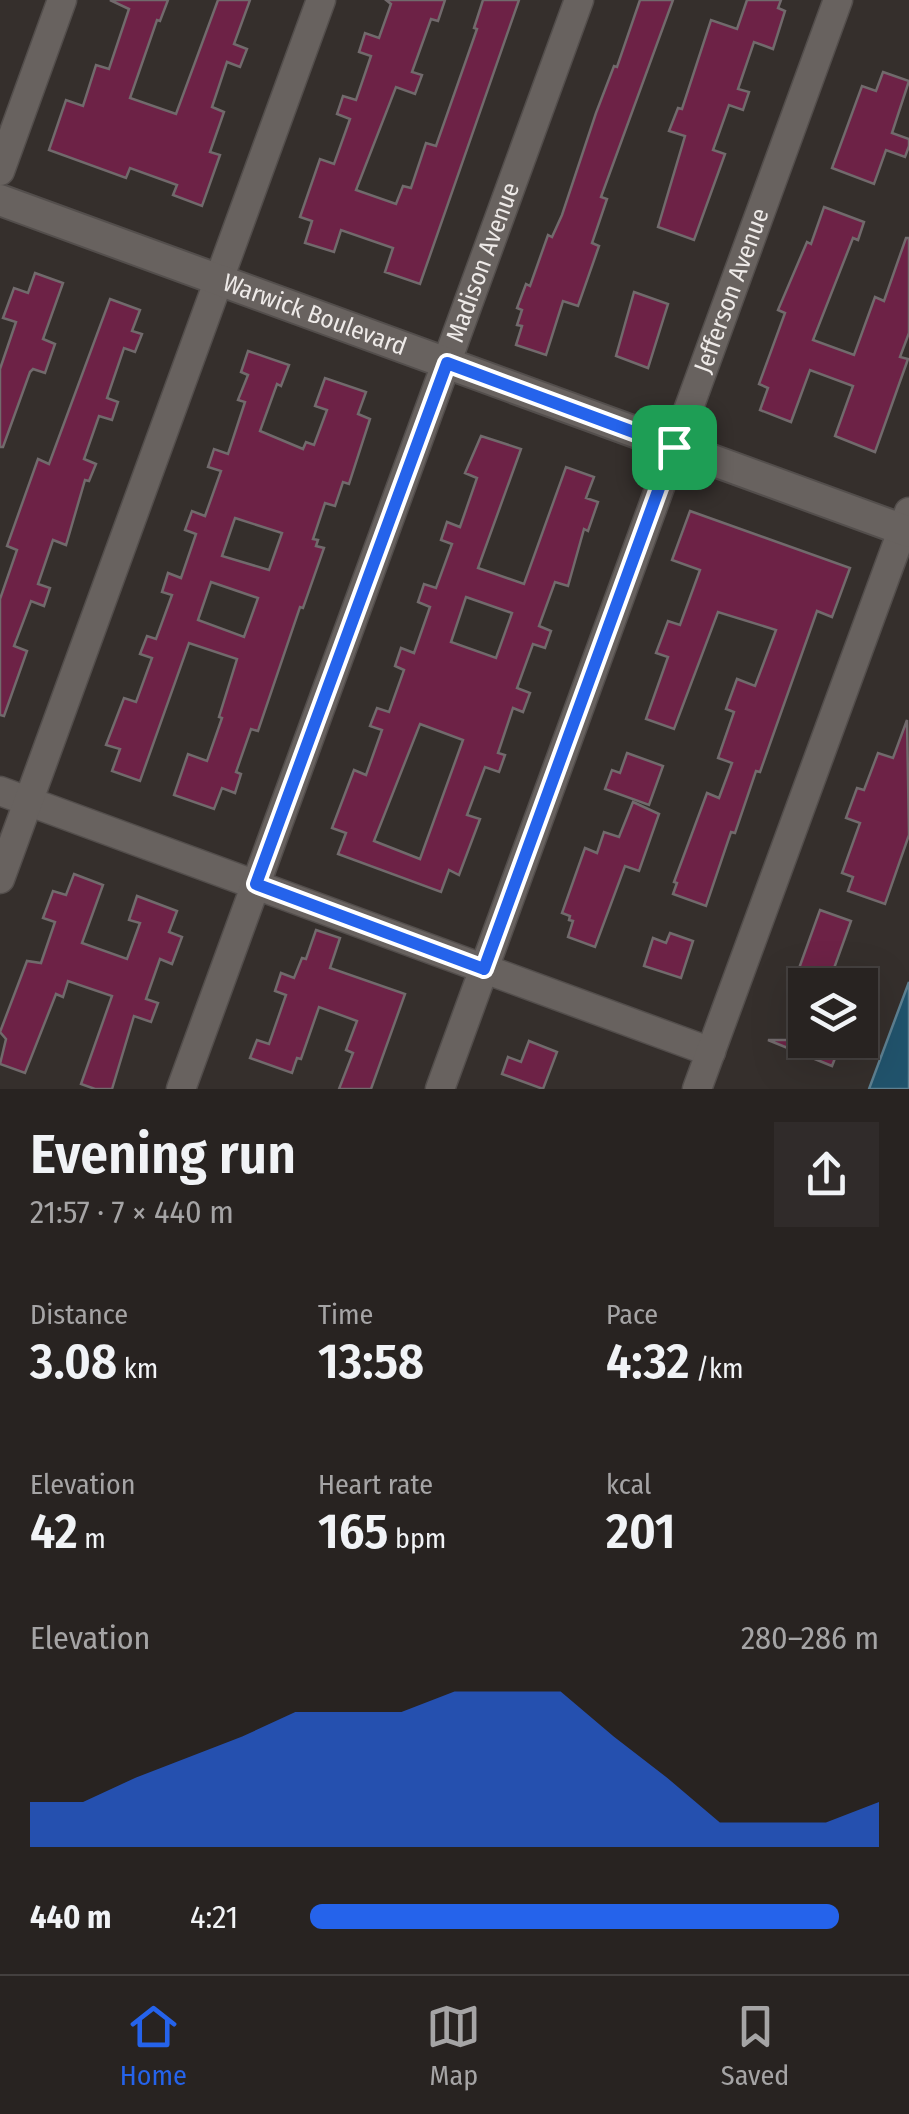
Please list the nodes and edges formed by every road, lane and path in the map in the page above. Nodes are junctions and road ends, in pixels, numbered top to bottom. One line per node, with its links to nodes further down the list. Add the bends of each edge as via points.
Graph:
1 (62, 0): 5 (street)
2 (322, 0): 7 (street)
3 (580, 0): 8 (street, Madison Avenue)
4 (838, 0): 9 (street, Jefferson Avenue)
5 (0, 171)
6 (0, 200): 7 (street, Warwick Boulevard)
7 (219, 280): 8 (street, Warwick Boulevard); 12 (street)
8 (447, 363): 9 (street, Warwick Boulevard); 14 (street, Madison Avenue)
9 (674, 447): 10 (street, Warwick Boulevard); 15 (street, Jefferson Avenue)
10 (907, 525): 16 (street)
11 (0, 790): 12 (street)
12 (28, 801): 13 (street); 14 (street)
13 (0, 879)
14 (256, 884): 15 (street); 17 (street, Madison Avenue)
15 (484, 969): 16 (street); 18 (street, Jefferson Avenue)
16 (711, 1052): 19 (street)
17 (181, 1089)
18 (440, 1089)
19 (698, 1089)

